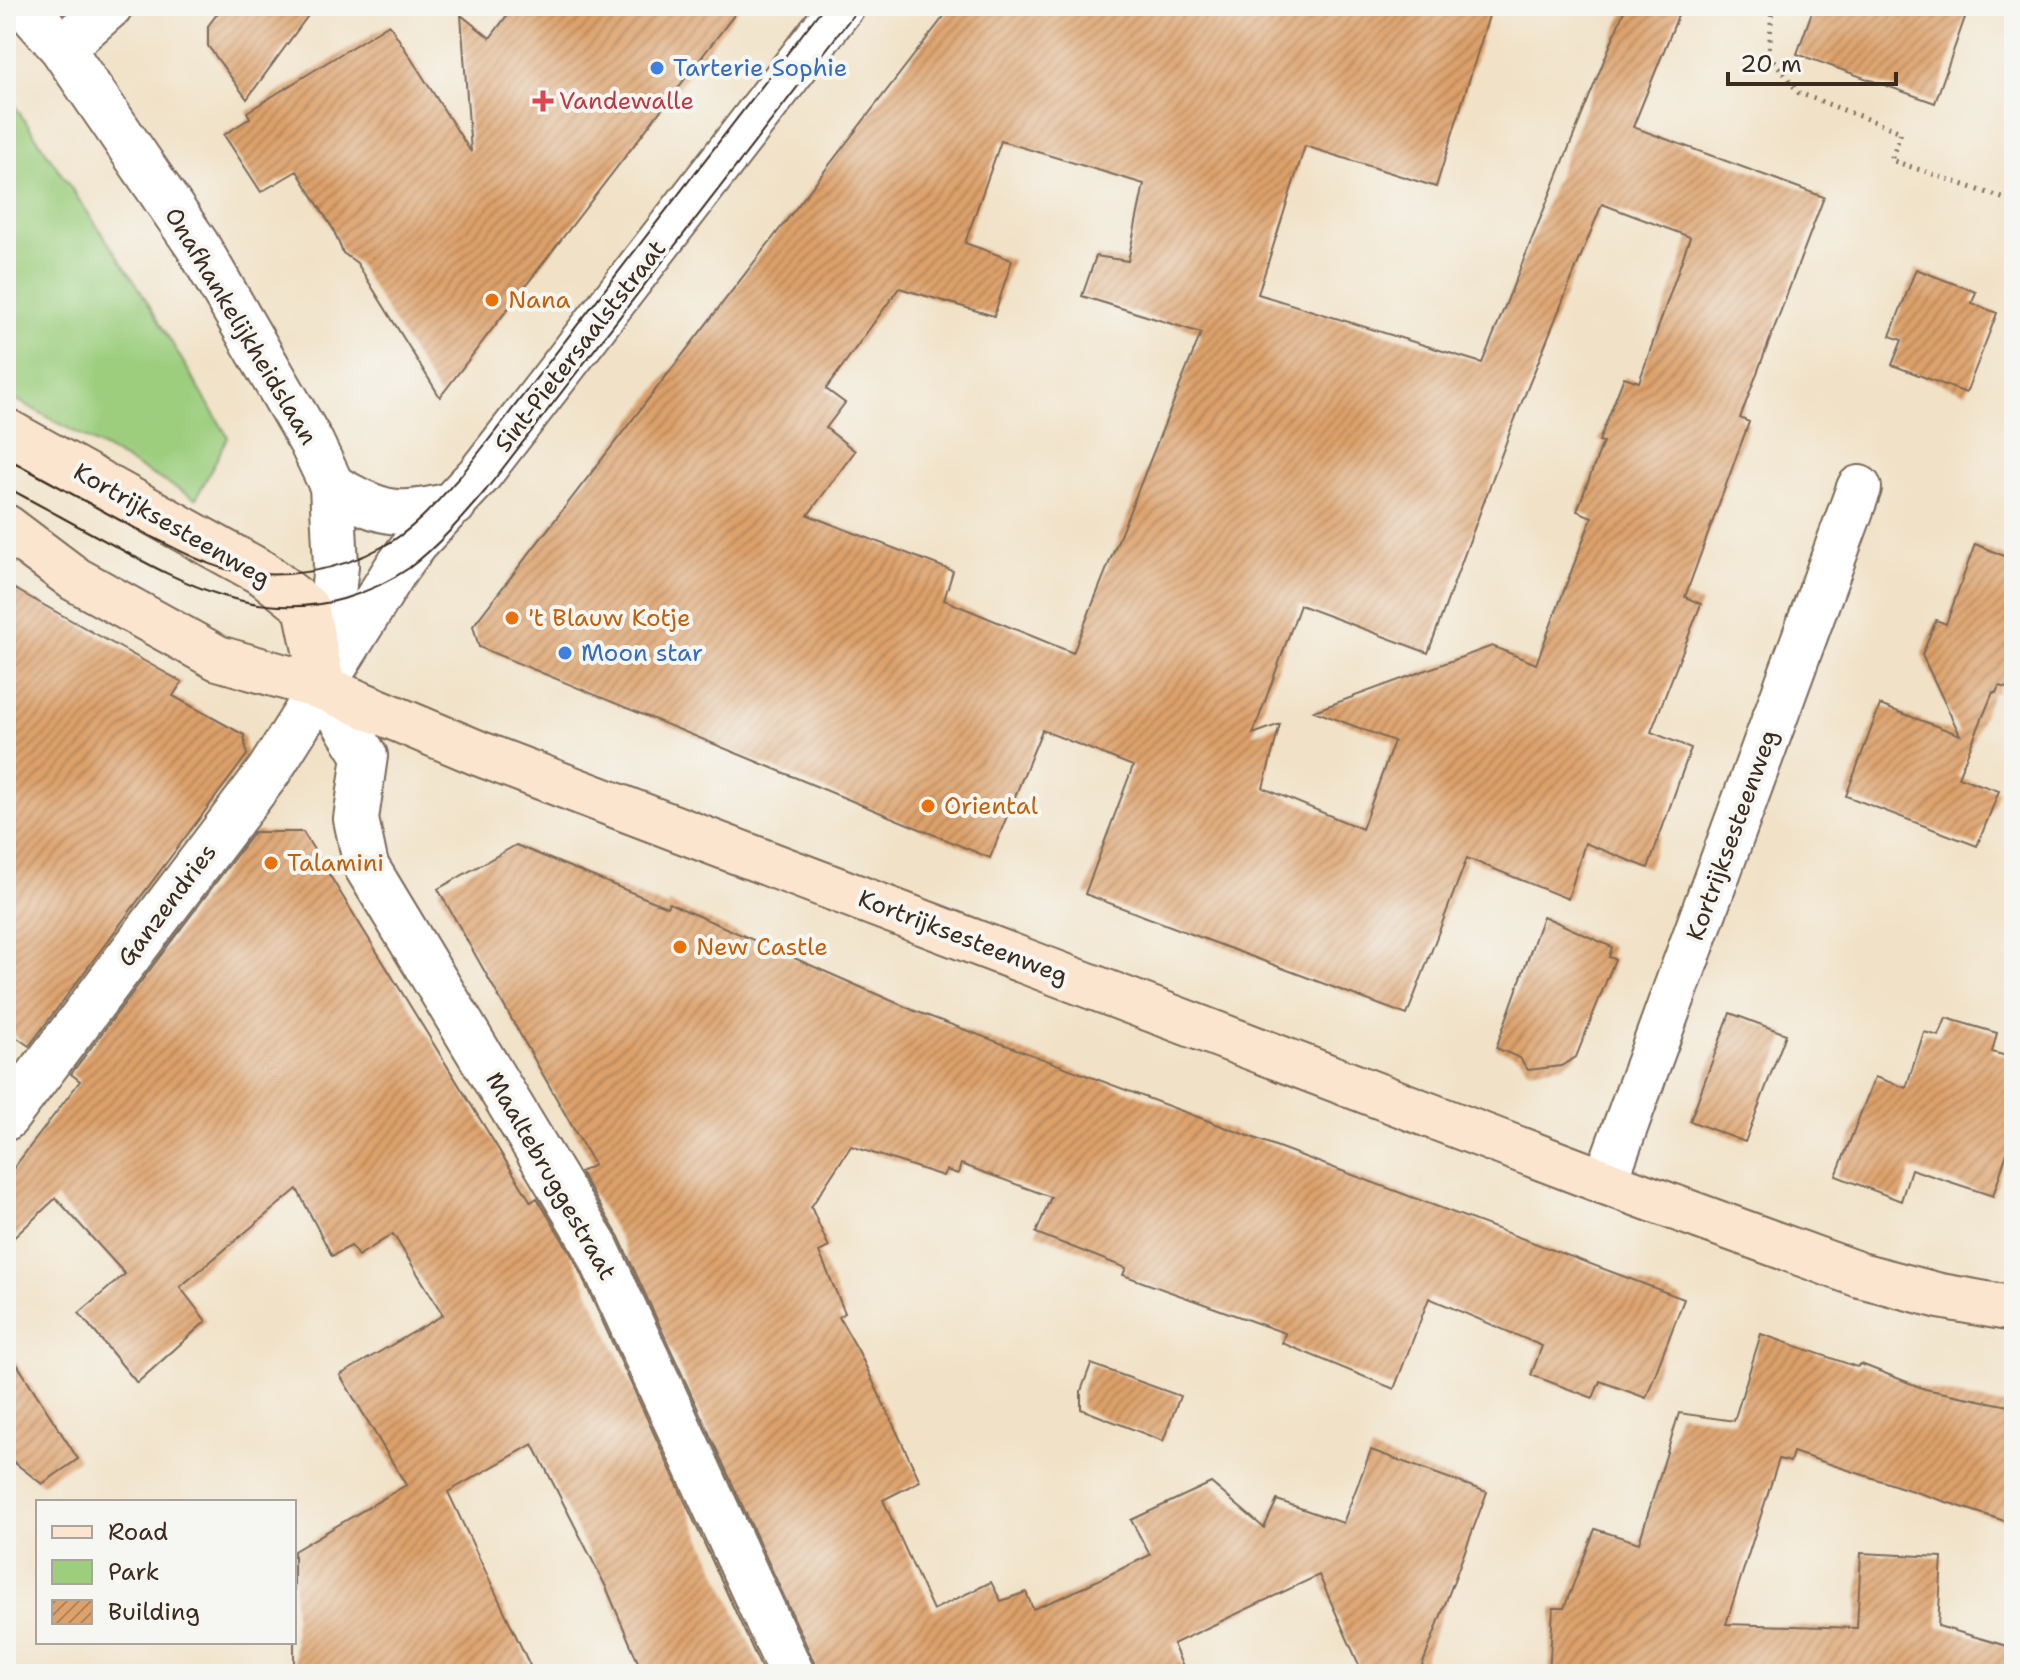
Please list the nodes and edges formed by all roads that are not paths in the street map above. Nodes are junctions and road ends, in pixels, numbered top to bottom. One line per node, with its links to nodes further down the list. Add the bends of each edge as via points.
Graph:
1 (25, 6): 4 (street, Onafhankelijkheidslaan)
2 (110, 6): 4 (street)
3 (842, 6): 8 (street, Sint-Pietersaalststraat)
4 (62, 48): 6 (street, Onafhankelijkheidslaan, via 197,245)
5 (6, 431): 10 (main road, Kortrijksesteenweg, via 264,574 306,607)
6 (332, 486): 8 (street, via 390,513); 10 (street, Onafhankelijkheidslaan, via 336,566)
7 (1859, 488): 12 (street, Kortrijksesteenweg)
8 (454, 504): 10 (street, Sint-Pietersaalststraat, via 396,569)
9 (6, 527): 10 (main road, Kortrijksesteenweg, via 75,579 218,658)
10 (323, 688): 11 (street, Ganzendries, via 269,771); 12 (main road, Kortrijksesteenweg, via 466,749); 14 (street, Maaltebruggestraat, via 365,756 356,819 366,866 596,1247)
11 (6, 1118)
12 (1605, 1182): 13 (main road, Kortrijksesteenweg, via 1860,1275)
13 (2014, 1309)
14 (792, 1674)

